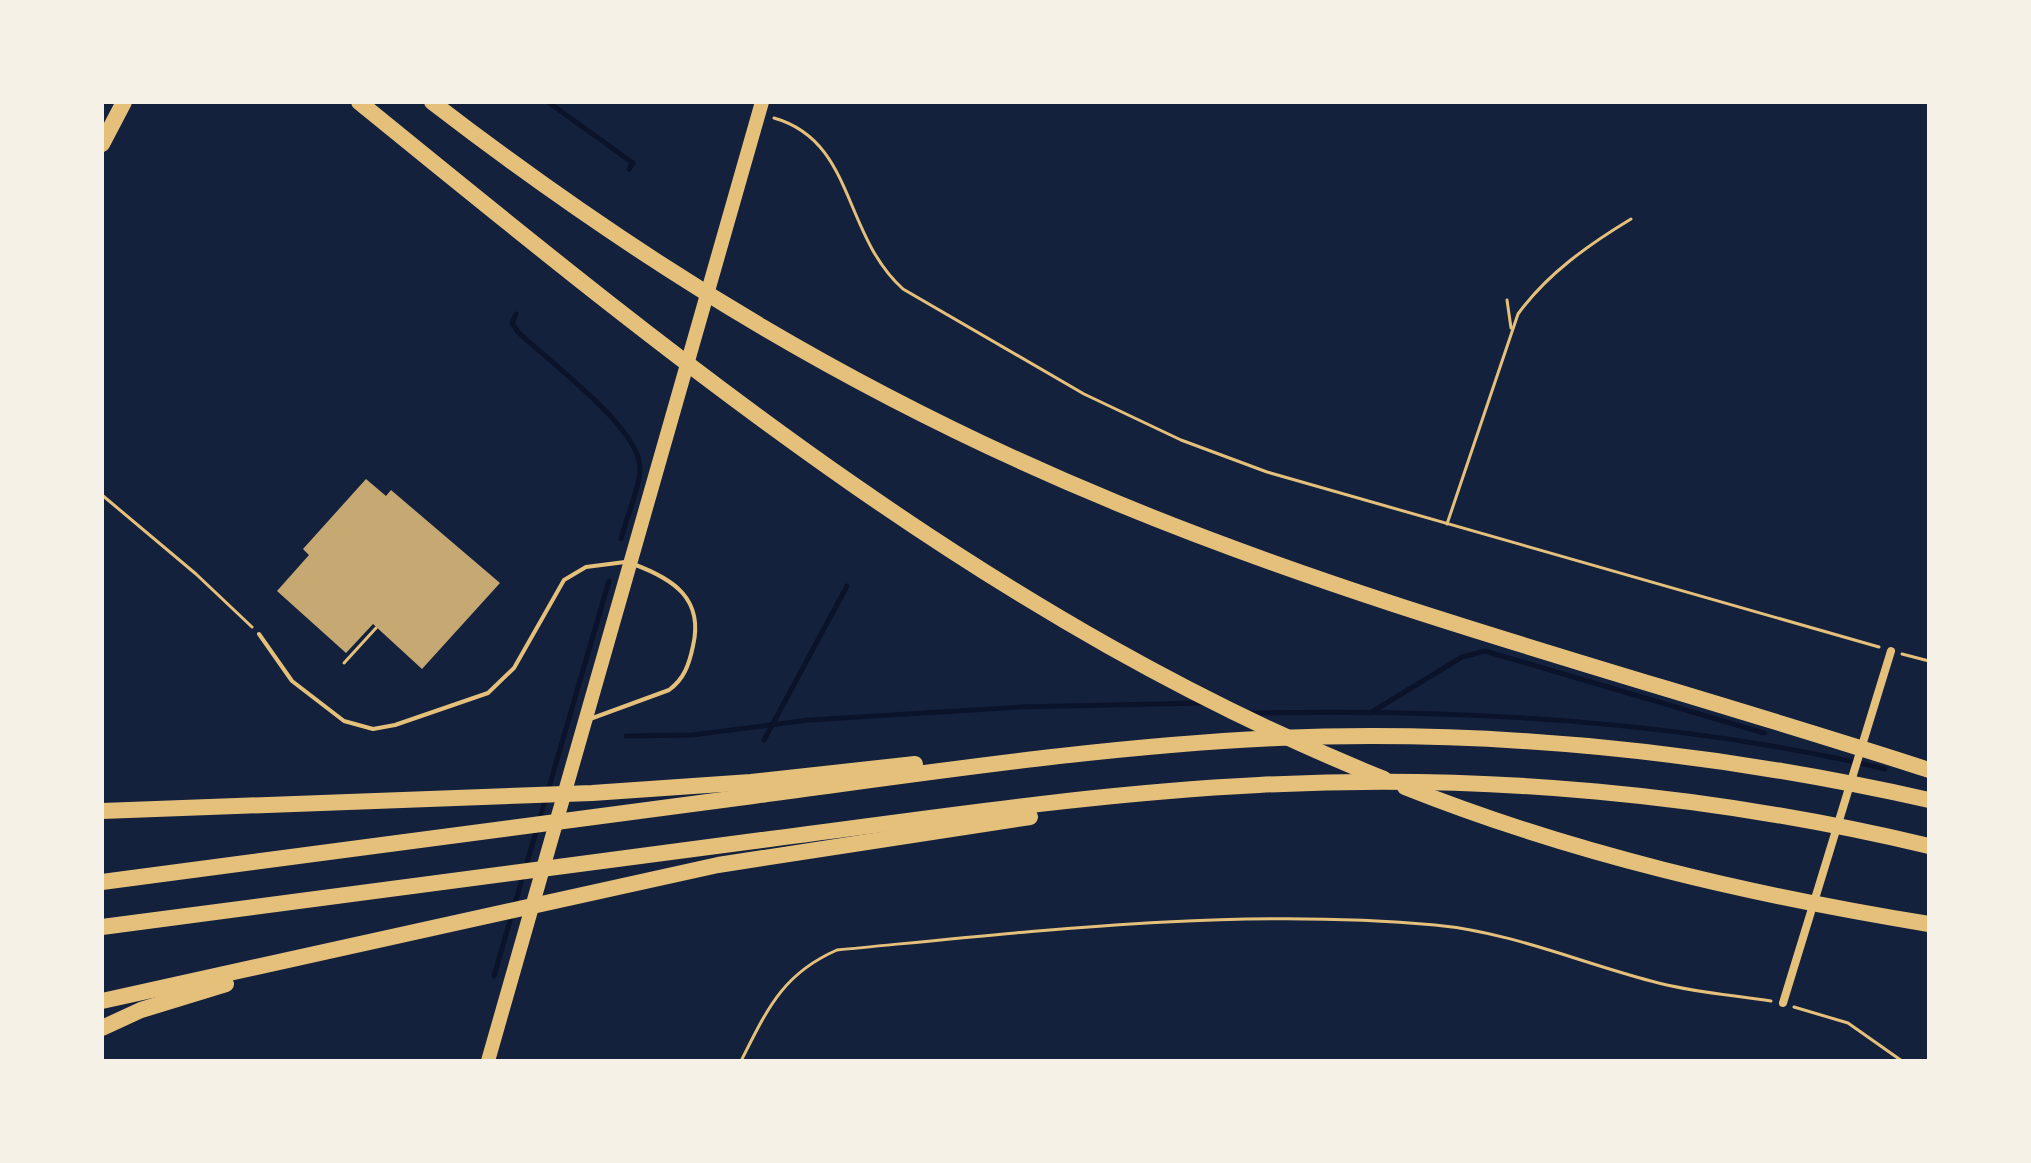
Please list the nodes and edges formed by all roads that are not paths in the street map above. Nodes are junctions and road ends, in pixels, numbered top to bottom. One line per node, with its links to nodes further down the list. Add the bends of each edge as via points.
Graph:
1 (124, 102): 5 (highway)
2 (359, 102): 18 (highway, via 709,379 964,561 1117,652 1260,725 1410,789 1565,842 1717,883)
3 (432, 102): 11 (highway, via 559,197 729,310 945,425 1078,486 1189,532 1454,623)
4 (760, 108): 6 (highway)
5 (102, 144)
6 (631, 563): 7 (lane, via 586,567 564,580 514,668 488,693 395,725 373,729 344,721 292,681); 9 (highway); 9 (lane, via 654,572 689,601 697,626 691,658 679,683 669,690)
7 (259, 634)
8 (1891, 651): 21 (street)
9 (586, 721): 23 (highway)
10 (1191, 744): 13 (highway, via 1381,737 1569,744 1741,764); 14 (highway, via 592,793); 16 (highway, via 985,766)
11 (1929, 770)
12 (1258, 785): 15 (highway, via 1418,783 1606,793 1741,810); 17 (highway, via 816,848); 19 (highway, via 1079,800)
13 (1929, 800)
14 (102, 811)
15 (1929, 846)
16 (102, 882)
17 (502, 914): 20 (highway); 22 (highway, via 182,996)
18 (1929, 924)
19 (102, 927)
20 (102, 1001)
21 (1783, 1003)
22 (102, 1028)
23 (488, 1061)

